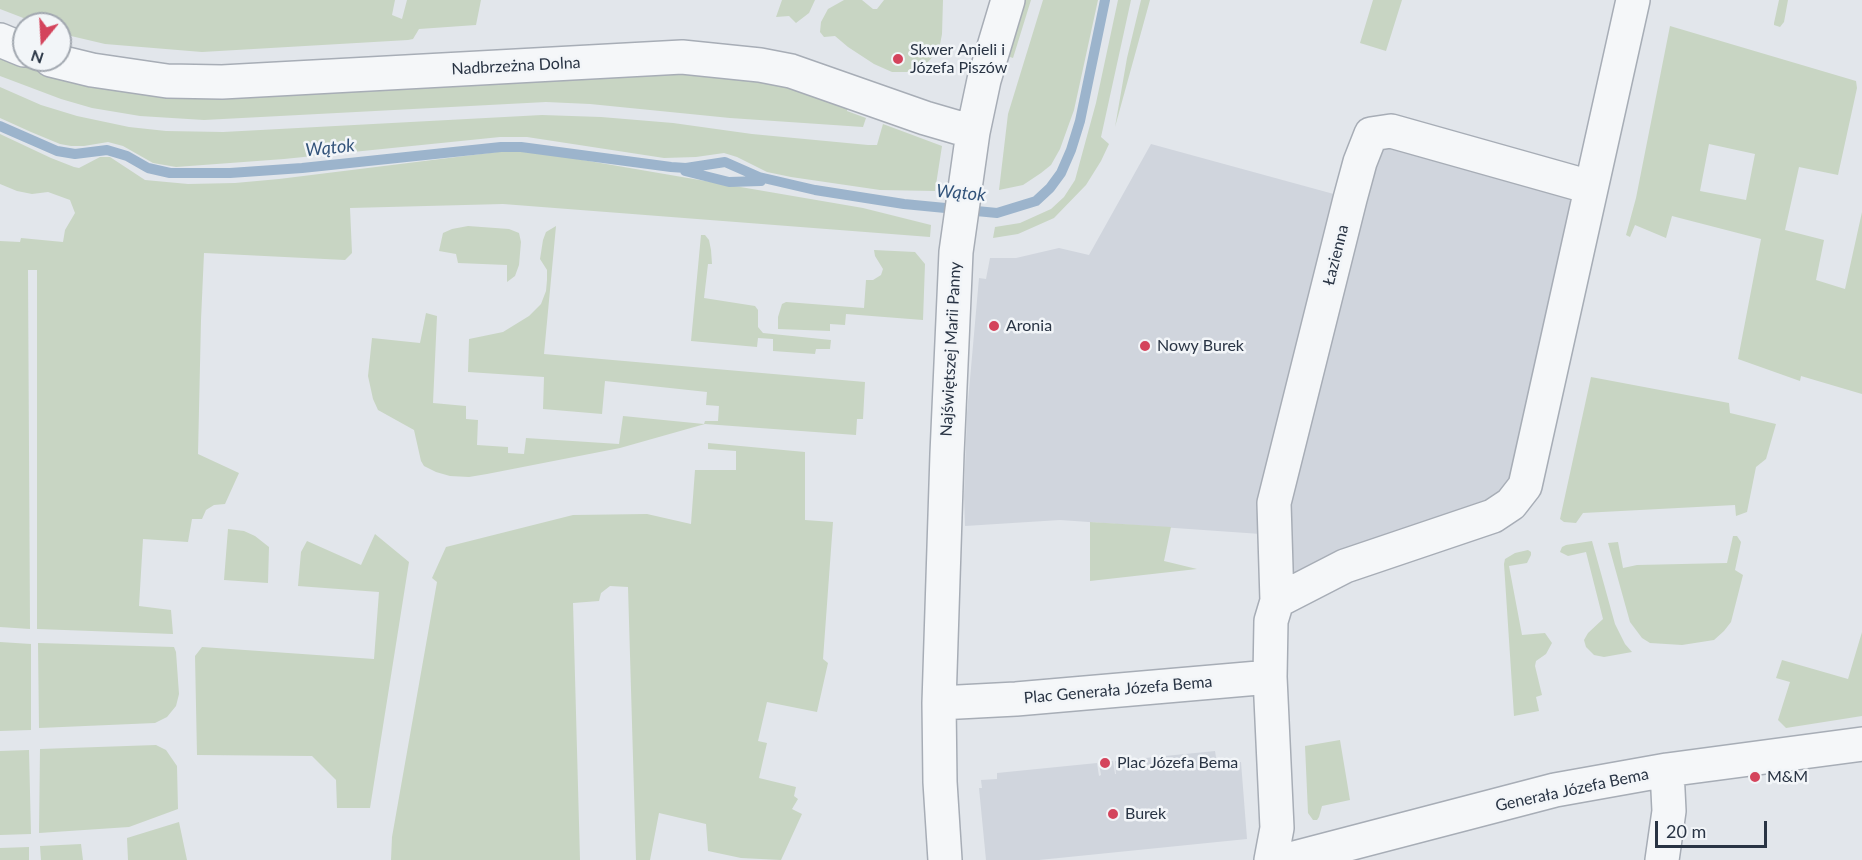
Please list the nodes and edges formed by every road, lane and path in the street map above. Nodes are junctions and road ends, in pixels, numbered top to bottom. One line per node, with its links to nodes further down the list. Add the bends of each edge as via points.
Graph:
1 (1008, 0): 4 (street, Najświętszej Marii Panny)
2 (1632, 0): 5 (street)
3 (72, 65): 4 (street, Nadbrzeżna Dolna, via 158,80 222,82 682,57 791,71)
4 (973, 132): 8 (street, Najświętszej Marii Panny, via 956,252)
5 (1590, 187): 6 (street, via 1526,486 1494,516 1345,566); 6 (street, Łazienna, via 1391,132 1371,134 1350,199 1274,503)
6 (1277, 601): 7 (street, Łazienna, via 1271,621)
7 (1270, 677): 8 (street, Plac Generała Józefa Bema); 12 (street, via 1277,828)
8 (939, 703): 11 (street)
9 (1862, 744): 10 (street, Generała Józefa Bema)
10 (1666, 770): 13 (street, Generała Józefa Bema, via 1555,790); 14 (street, via 1669,811)
11 (945, 860)
12 (1271, 860)
13 (1287, 860)
14 (1662, 860)

